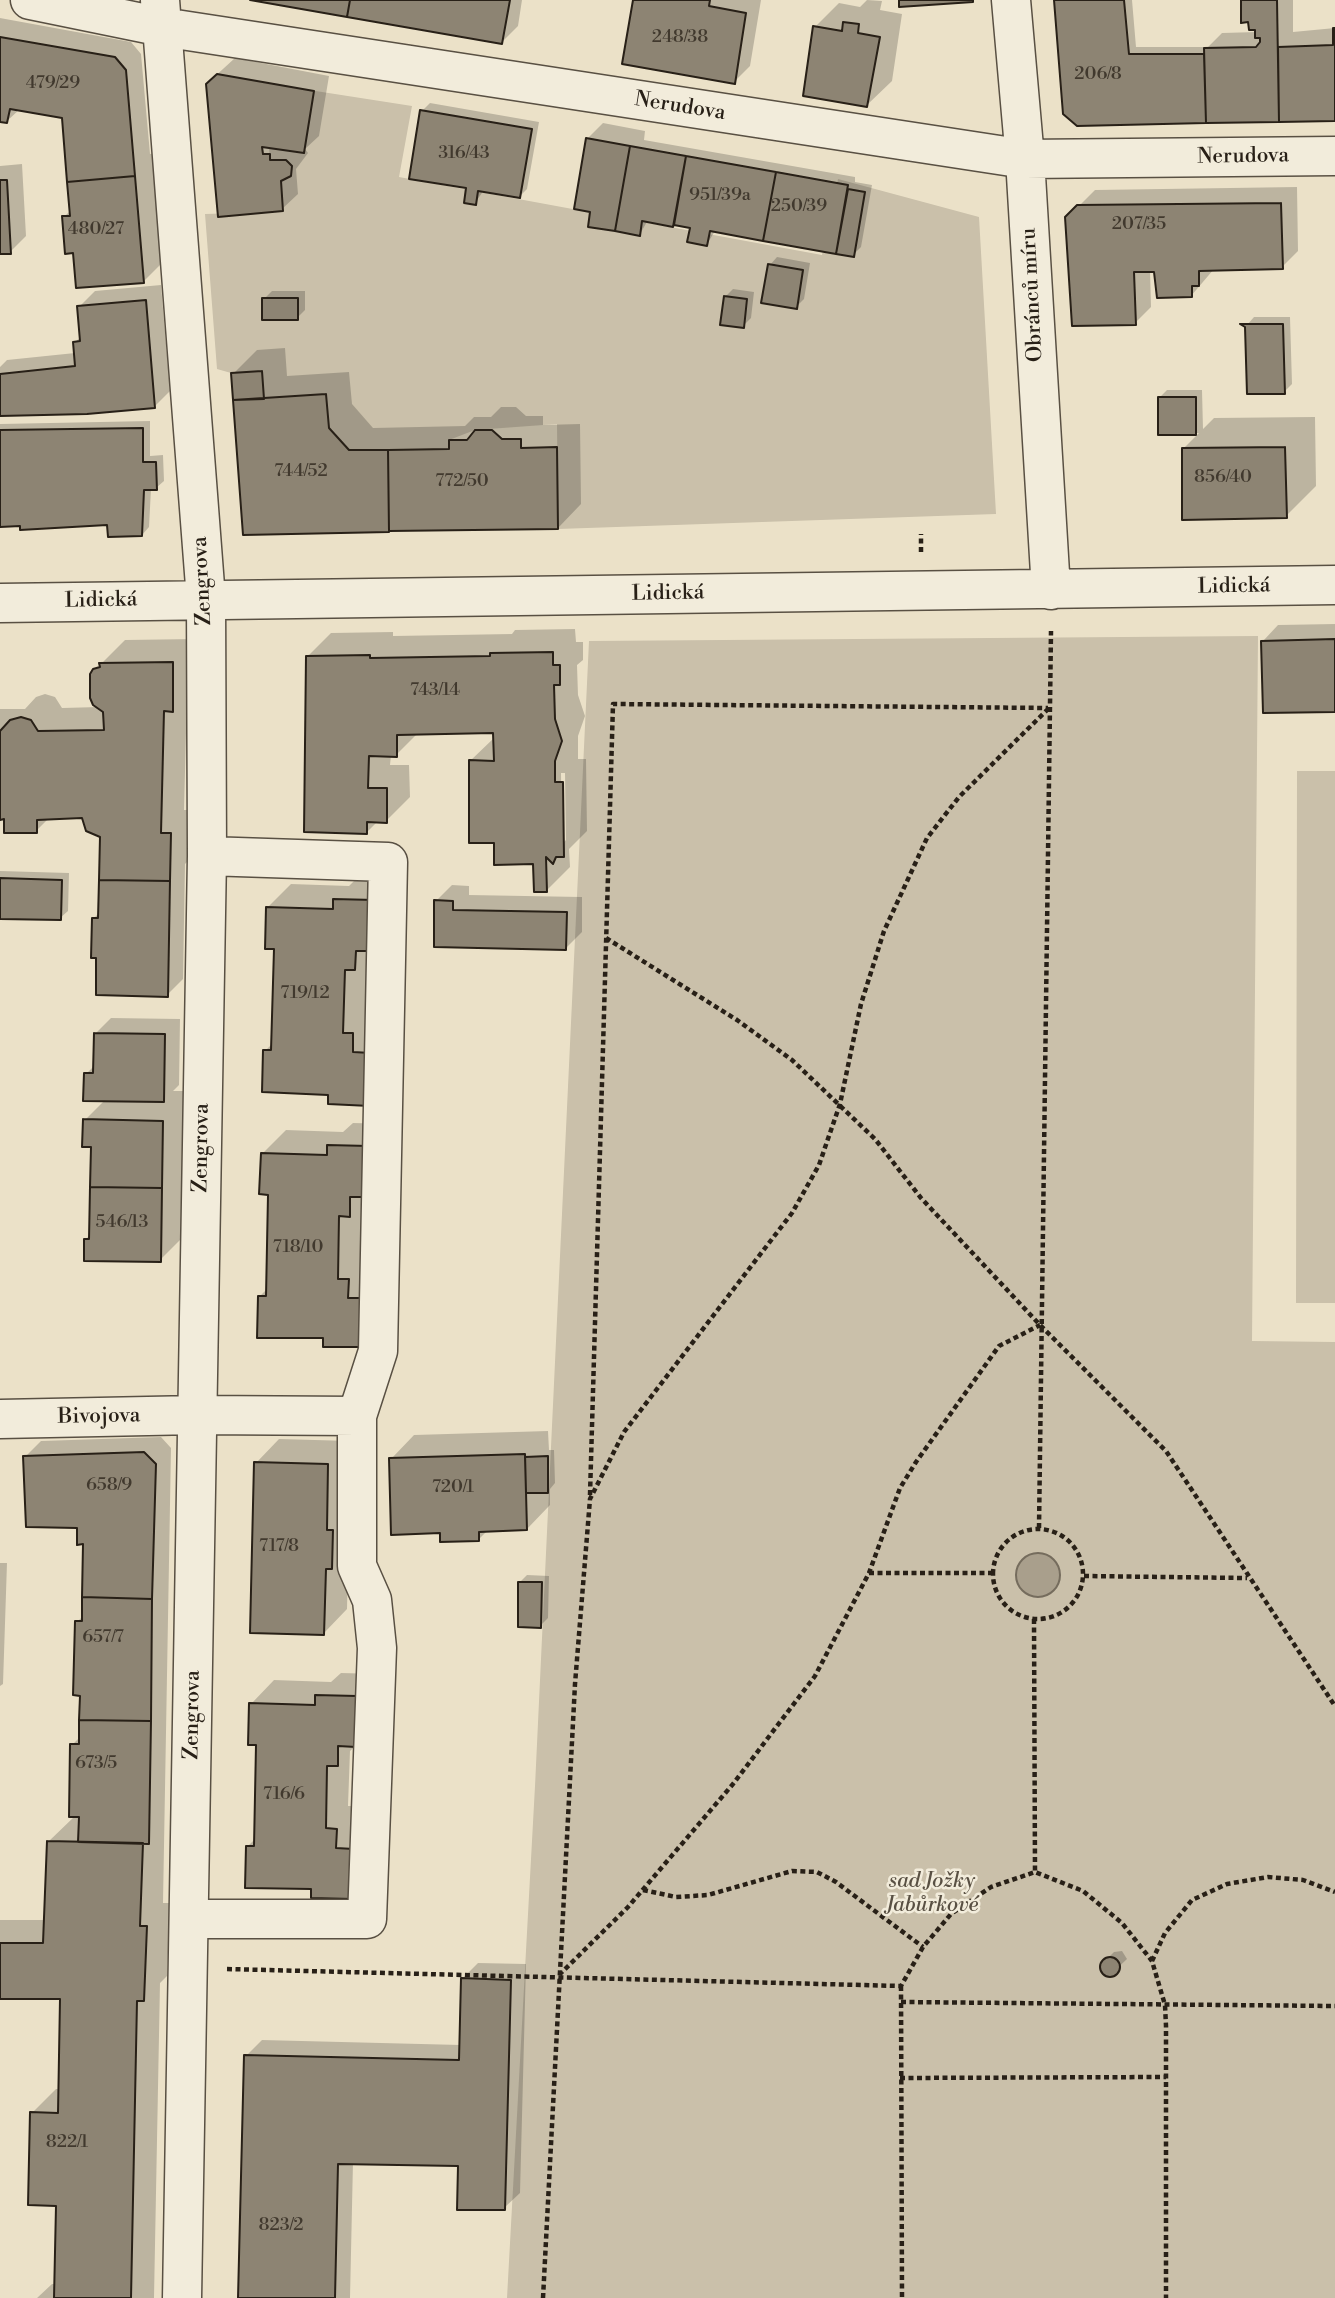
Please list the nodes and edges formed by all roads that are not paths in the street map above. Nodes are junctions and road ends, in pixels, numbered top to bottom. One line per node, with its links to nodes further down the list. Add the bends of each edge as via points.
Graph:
1 (30, 0): 3 (street, Nerudova)
2 (1010, 0): 5 (street, Obránců míru)
3 (161, 14): 5 (street, Nerudova); 8 (street, Zengrova)
4 (1335, 156): 5 (street, Nerudova)
5 (1025, 159): 7 (street, Obránců míru)
6 (1335, 585): 7 (street, Lidická)
7 (1051, 590): 8 (street, Lidická)
8 (206, 600): 9 (street, Lidická); 10 (street, Zengrova)
9 (0, 603)
10 (207, 856): 11 (street, Zengrova); 12 (street, via 388,862 378,1351)
11 (197, 1415): 12 (street, Bivojova); 13 (street, Bivojova); 14 (street, Zengrova)
12 (357, 1416): 14 (street, via 357,1566 372,1600 377,1648 367,1919)
13 (0, 1419)
14 (190, 1919): 15 (street, Zengrova)
15 (182, 2298)

